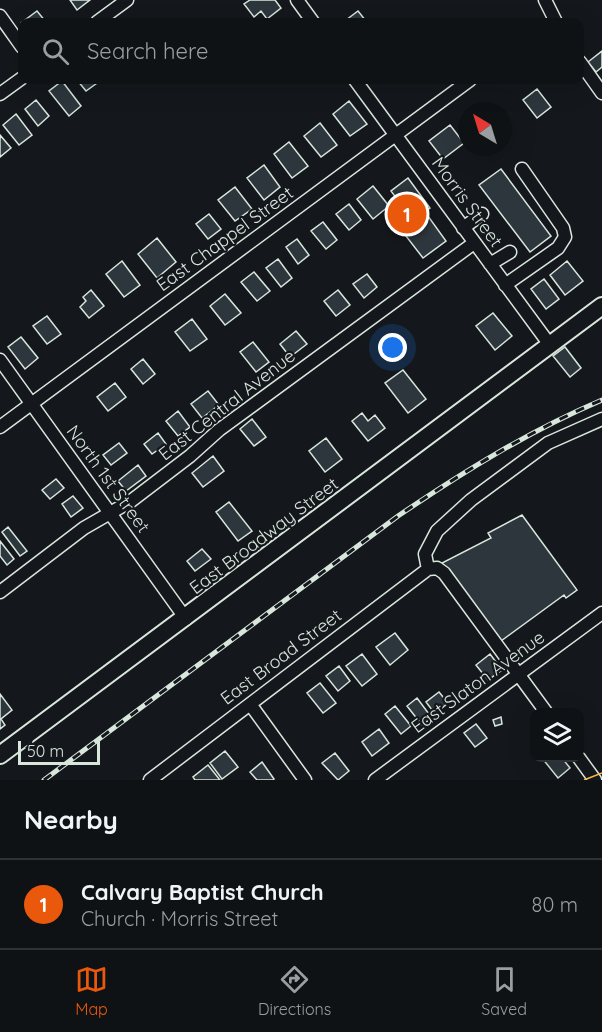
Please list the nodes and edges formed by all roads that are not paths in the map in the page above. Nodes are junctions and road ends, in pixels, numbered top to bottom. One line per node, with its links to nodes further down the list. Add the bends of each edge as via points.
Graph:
1 (128, 0): 5 (street)
2 (297, 0): 6 (street)
3 (545, 0): 7 (street)
4 (0, 16): 8 (street)
5 (103, 18)
6 (310, 18)
7 (550, 18)
8 (18, 41)
9 (584, 69): 13 (street)
10 (18, 81): 14 (street)
11 (359, 84): 15 (street, Morris Street)
12 (465, 84): 15 (street, East Chappel Street)
13 (602, 93)
14 (0, 94)
15 (397, 135): 18 (street, Morris Street); 26 (street, East Chappel Street)
16 (522, 169): 22 (street, via 563,228 565,237 558,248)
17 (482, 214): 18 (street)
18 (463, 228): 19 (street, Morris Street)
19 (474, 243): 21 (street, Morris Street); 29 (street, East Central Avenue)
20 (510, 252): 21 (street)
21 (490, 264): 22 (street, Morris Street)
22 (505, 285): 24 (street, Morris Street)
23 (602, 306): 24 (main road, East Broadway Street)
24 (550, 345): 33 (main road, East Broadway Street)
25 (0, 360): 26 (street, North 1st Street)
26 (32, 404): 28 (street, East Chappel Street); 29 (street, North 1st Street)
27 (602, 419): 30 (street, via 548,443 471,500 437,531 425,554)
28 (0, 427)
29 (110, 513): 31 (street, East Central Avenue); 33 (street, North 1st Street)
30 (432, 569): 34 (street, via 444,573); 35 (street, East Broad Street)
31 (0, 592)
32 (602, 613): 34 (street, East Slaton Avenue)
33 (186, 619): 37 (main road, East Broadway Street)
34 (518, 674): 36 (street); 41 (street, East Slaton Avenue)
35 (250, 704): 39 (street, East Broad Street); 40 (street)
36 (543, 708)
37 (0, 755)
38 (582, 762): 42 (street)
39 (150, 780)
40 (305, 780)
41 (375, 780)
42 (596, 780)

